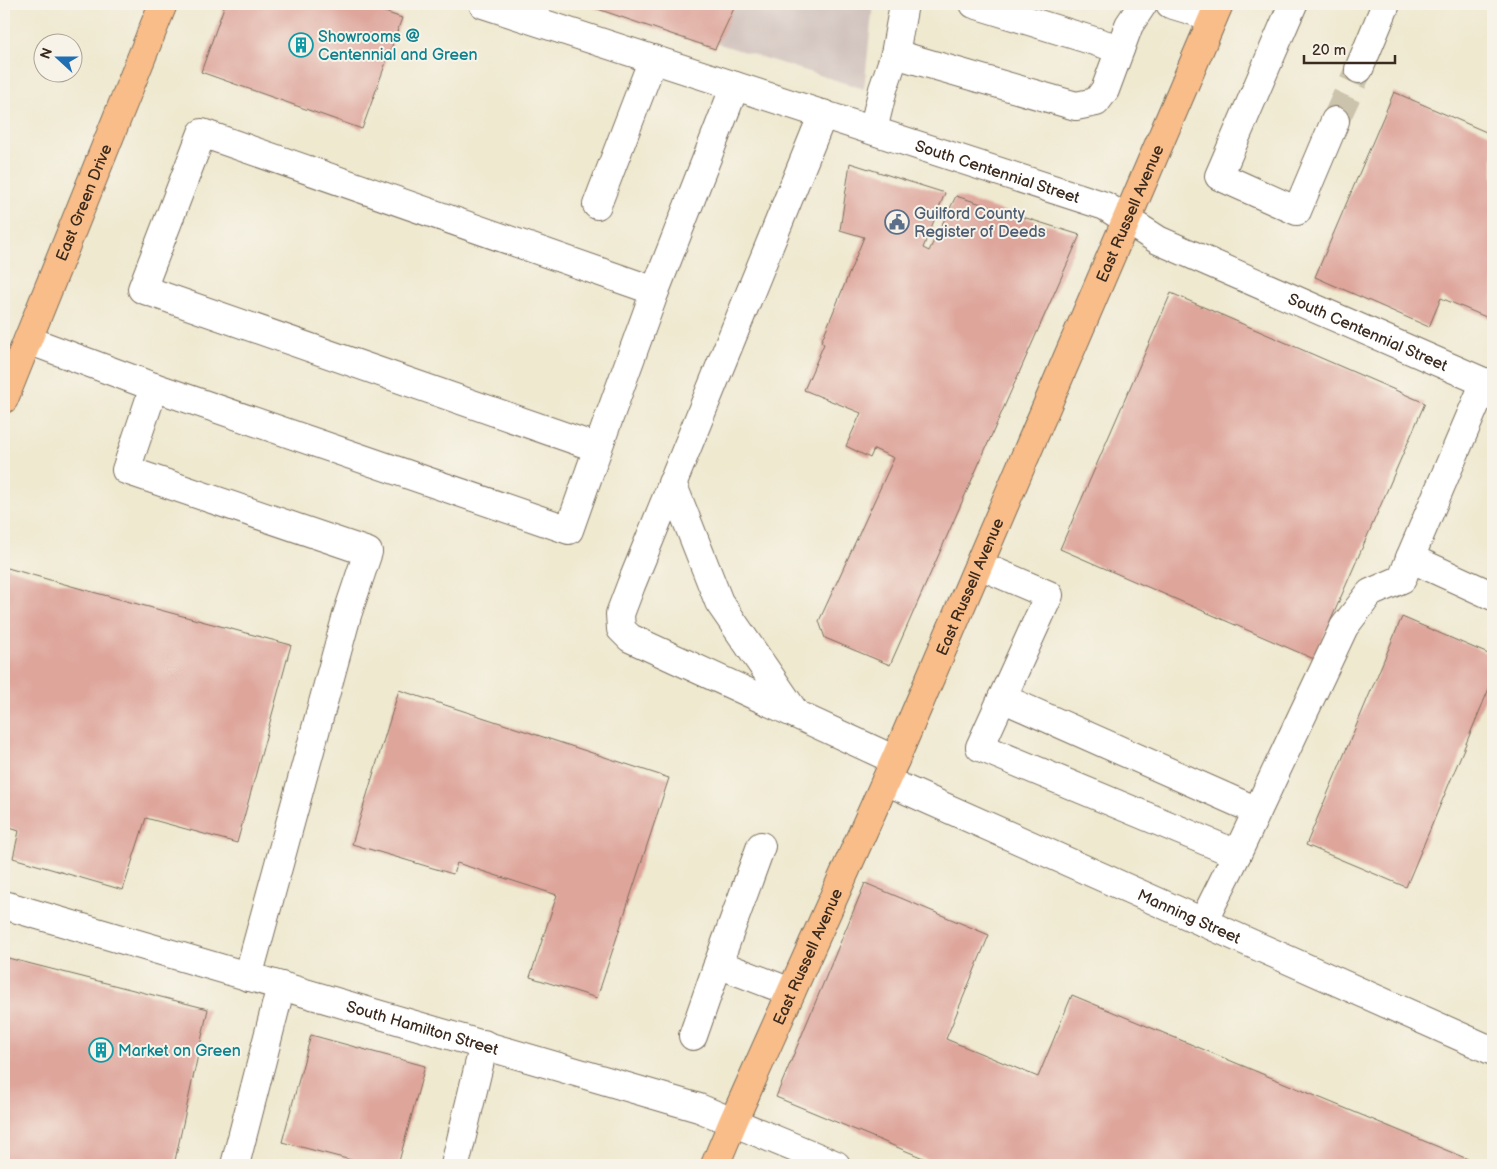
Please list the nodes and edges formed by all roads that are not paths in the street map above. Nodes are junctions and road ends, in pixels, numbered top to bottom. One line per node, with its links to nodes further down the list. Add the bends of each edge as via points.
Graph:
1 (163, 4): 21 (main road, East Green Drive)
2 (483, 4): 12 (street, South Centennial Street)
3 (904, 4): 11 (street)
4 (974, 4): 10 (street)
5 (1143, 4): 10 (street, via 1129,24)
6 (1170, 4): 9 (street)
7 (1293, 4): 16 (street, via 1219,176 1298,211)
8 (1386, 4): 13 (street)
9 (1216, 10): 19 (main road, East Russell Avenue)
10 (1120, 49): 11 (street, via 1105,90 1096,102 1076,106)
11 (894, 54): 17 (street)
12 (653, 59): 14 (street, South Centennial Street); 18 (street)
13 (1359, 68)
14 (735, 86): 15 (street, South Centennial Street); 20 (street)
15 (823, 114): 17 (street, South Centennial Street); 26 (street, Manning Street)
16 (1335, 121)
17 (873, 130): 19 (street, South Centennial Street, via 1105,206)
18 (597, 204)
19 (1128, 220): 22 (street, South Centennial Street, via 1158,240); 28 (main road, East Russell Avenue)
20 (655, 291): 25 (street); 25 (street, via 202,133 142,289)
21 (28, 340): 23 (street); 24 (main road, East Green Drive)
22 (1489, 384): 27 (street)
23 (154, 387): 25 (street, via 568,530); 39 (street, via 126,470 368,552 347,615)
24 (4, 399)
25 (598, 448)
26 (672, 484): 31 (street, via 719,602); 31 (street, Manning Street, via 620,614 621,629 630,638)
27 (1410, 558): 29 (street); 33 (street, via 1402,579 1370,593 1344,627)
28 (979, 565): 30 (street, via 1049,594); 32 (main road, East Russell Avenue)
29 (1492, 592)
30 (1002, 698): 33 (street); 35 (street, via 980,747)
31 (796, 715): 32 (street, Manning Street)
32 (890, 771): 37 (street, Manning Street); 41 (main road, East Russell Avenue)
33 (1257, 811): 35 (street)
34 (761, 846): 38 (street)
35 (1237, 854): 37 (street)
36 (4, 904): 39 (street, South Hamilton Street)
37 (1203, 922): 44 (street, Manning Street)
38 (718, 964): 41 (street); 42 (street)
39 (248, 977): 40 (street, South Hamilton Street)
40 (281, 986): 43 (street, South Hamilton Street); 46 (street)
41 (791, 992): 45 (main road, East Russell Avenue)
42 (693, 1036)
43 (484, 1044): 45 (street, South Hamilton Street, via 700,1108); 47 (street)
44 (1493, 1051)
45 (733, 1122): 48 (main road, East Russell Avenue); 49 (street, South Hamilton Street)
46 (235, 1165)
47 (455, 1165)
48 (715, 1165)
49 (836, 1165)

